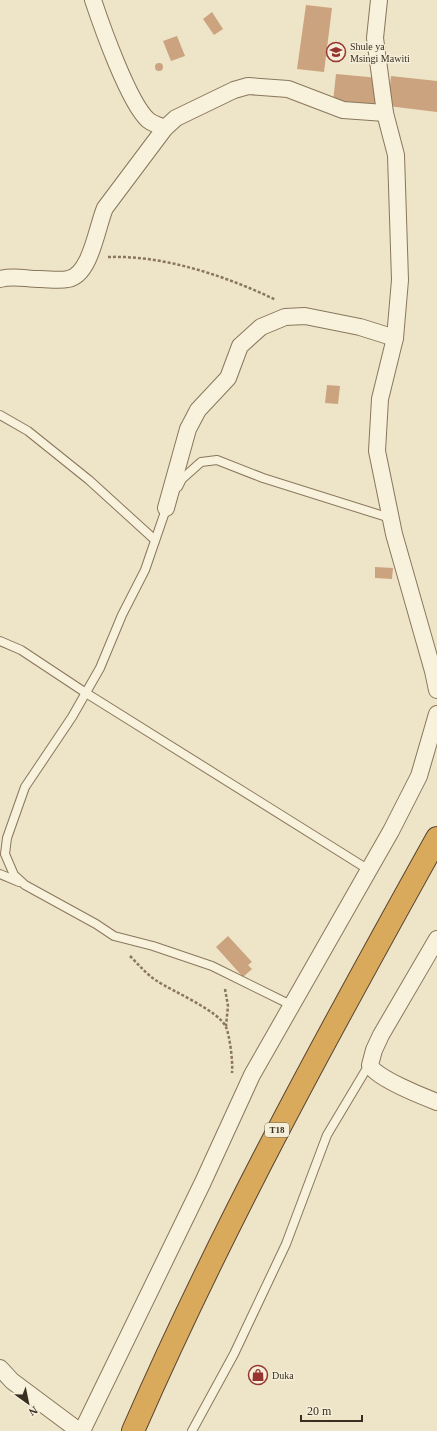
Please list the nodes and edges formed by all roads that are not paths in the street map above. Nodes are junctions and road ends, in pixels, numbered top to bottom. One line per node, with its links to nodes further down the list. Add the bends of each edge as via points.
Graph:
1 (93, 0): 4 (street, via 139,109 149,121)
2 (379, 0): 3 (street, via 375,38)
3 (385, 113): 4 (street, via 342,110 288,89 248,86 234,90 176,118); 6 (street, via 396,155 400,280)
4 (165, 128): 5 (street, via 105,208 99,222 95,246 82,271 69,279 9,276)
5 (0, 279)
6 (395, 338): 8 (street, via 360,327 305,316 285,318 261,327 240,346 228,378 198,410 188,429); 9 (street, via 380,399 377,451)
7 (0, 415): 10 (lane, via 28,431)
8 (166, 508): 9 (lane, via 182,479 202,462 217,460 263,478); 10 (lane)
9 (390, 518): 12 (street, via 434,671)
10 (155, 540): 13 (lane, via 145,570)
11 (0, 641): 13 (lane, via 21,650)
12 (437, 690)
13 (86, 693): 16 (lane); 18 (lane, via 25,788 7,838 5,854 9,867)
14 (437, 714): 16 (street, via 419,776)
15 (437, 838): 26 (highway, T18, via 328,1033 254,1174)
16 (369, 870): 20 (street)
17 (0, 874): 18 (lane)
18 (25, 885): 20 (lane, via 114,936 212,966)
19 (437, 939): 21 (street, via 391,1016)
20 (291, 1005): 25 (street, via 252,1075)
21 (370, 1062): 22 (street, via 374,1071 410,1091); 27 (lane, via 327,1135 286,1244 234,1354)
22 (437, 1102)
23 (0, 1368): 24 (street, via 12,1381)
24 (79, 1431)
25 (82, 1431)
26 (133, 1431)
27 (192, 1431)

